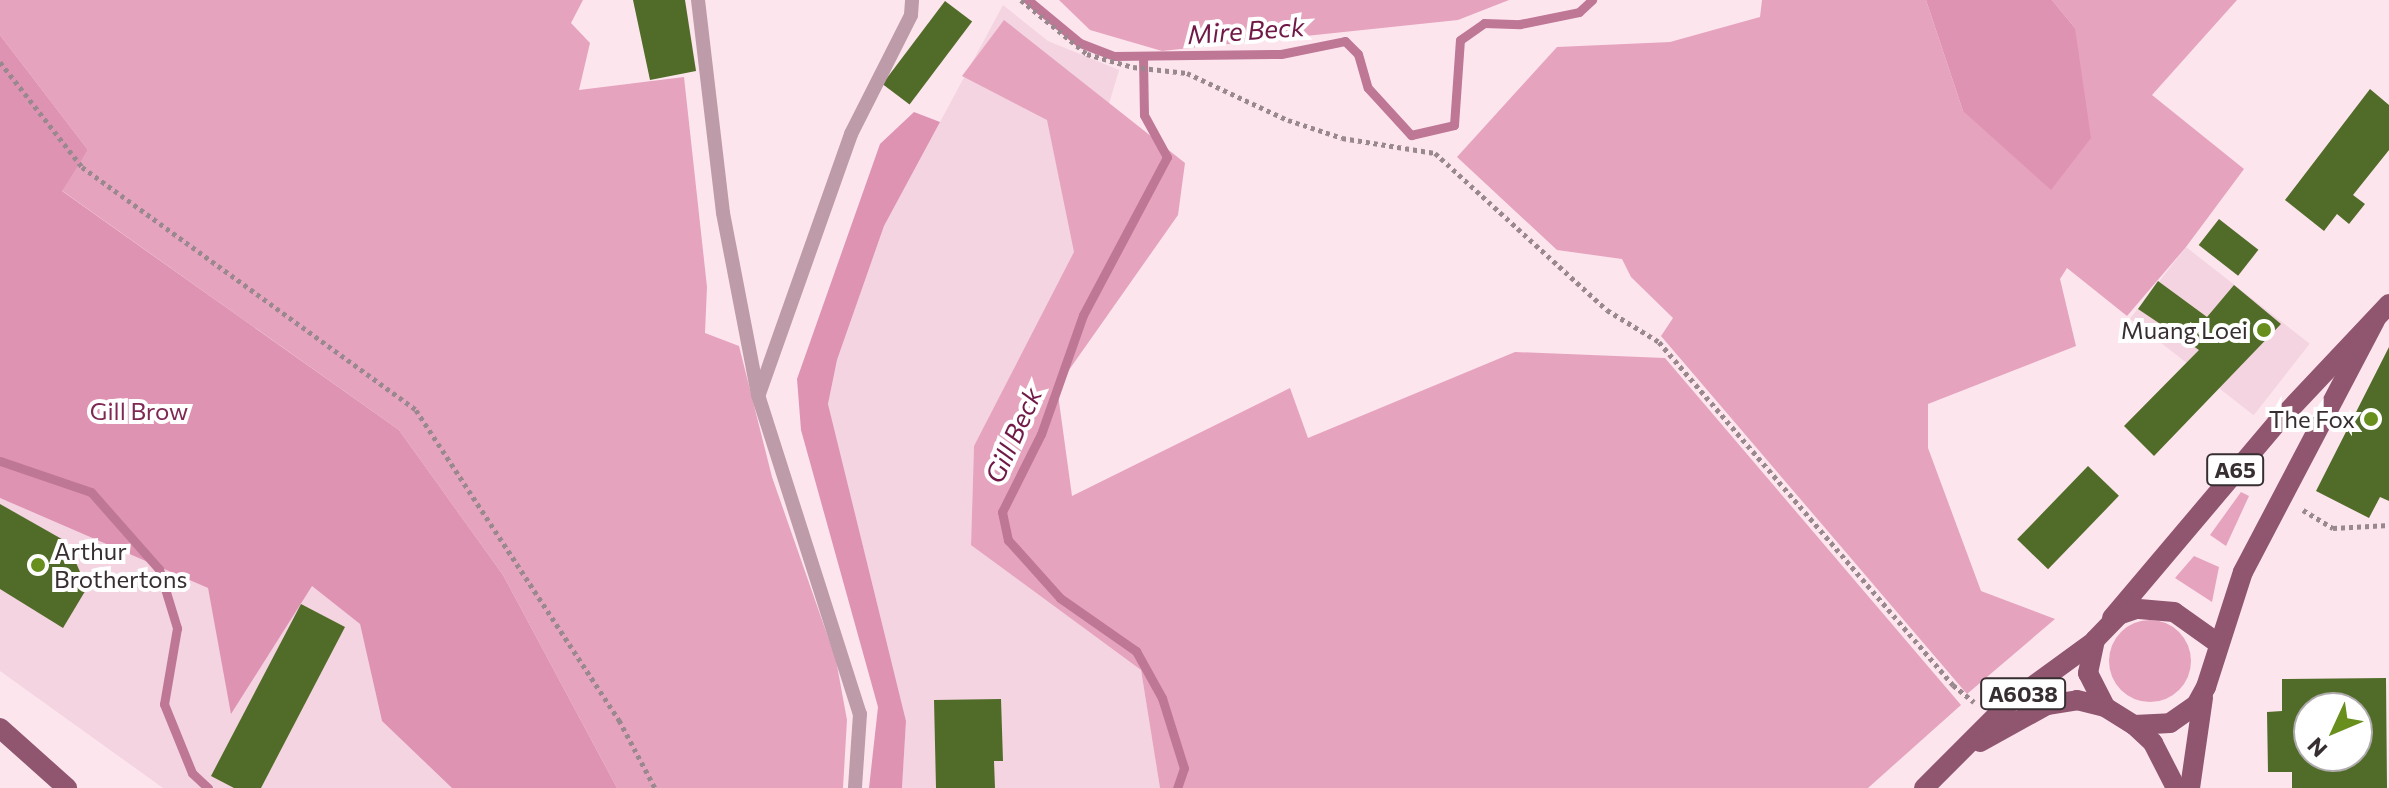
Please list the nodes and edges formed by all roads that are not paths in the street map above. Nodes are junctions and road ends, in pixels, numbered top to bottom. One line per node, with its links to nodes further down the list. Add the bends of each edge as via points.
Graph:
1 (698, 0): 5 (lane, via 723,213)
2 (912, 0): 5 (lane, via 911,15 851,134)
3 (2389, 304): 4 (main road, A65)
4 (2375, 321): 6 (main road, A65, via 2178,535); 7 (main road, A65, via 2279,495 2243,572)
5 (758, 395): 14 (lane, via 857,699)
6 (2100, 634): 7 (main road, via 2136,609 2157,608 2174,612); 9 (main road, via 2088,673); 12 (main road, A6038, via 2067,666 2008,704)
7 (2219, 644): 8 (main road, A65)
8 (2206, 687): 10 (main road, A65, via 2180,719 2156,727); 17 (main road, A65)
9 (2105, 707): 10 (main road); 12 (main road, A6038, via 2077,700 2047,705)
10 (2134, 725): 16 (main road, via 2153,743)
11 (0, 728): 13 (main road)
12 (1959, 755): 15 (main road, A6038)
13 (67, 788)
14 (855, 788)
15 (1924, 788)
16 (2176, 788)
17 (2190, 788)

